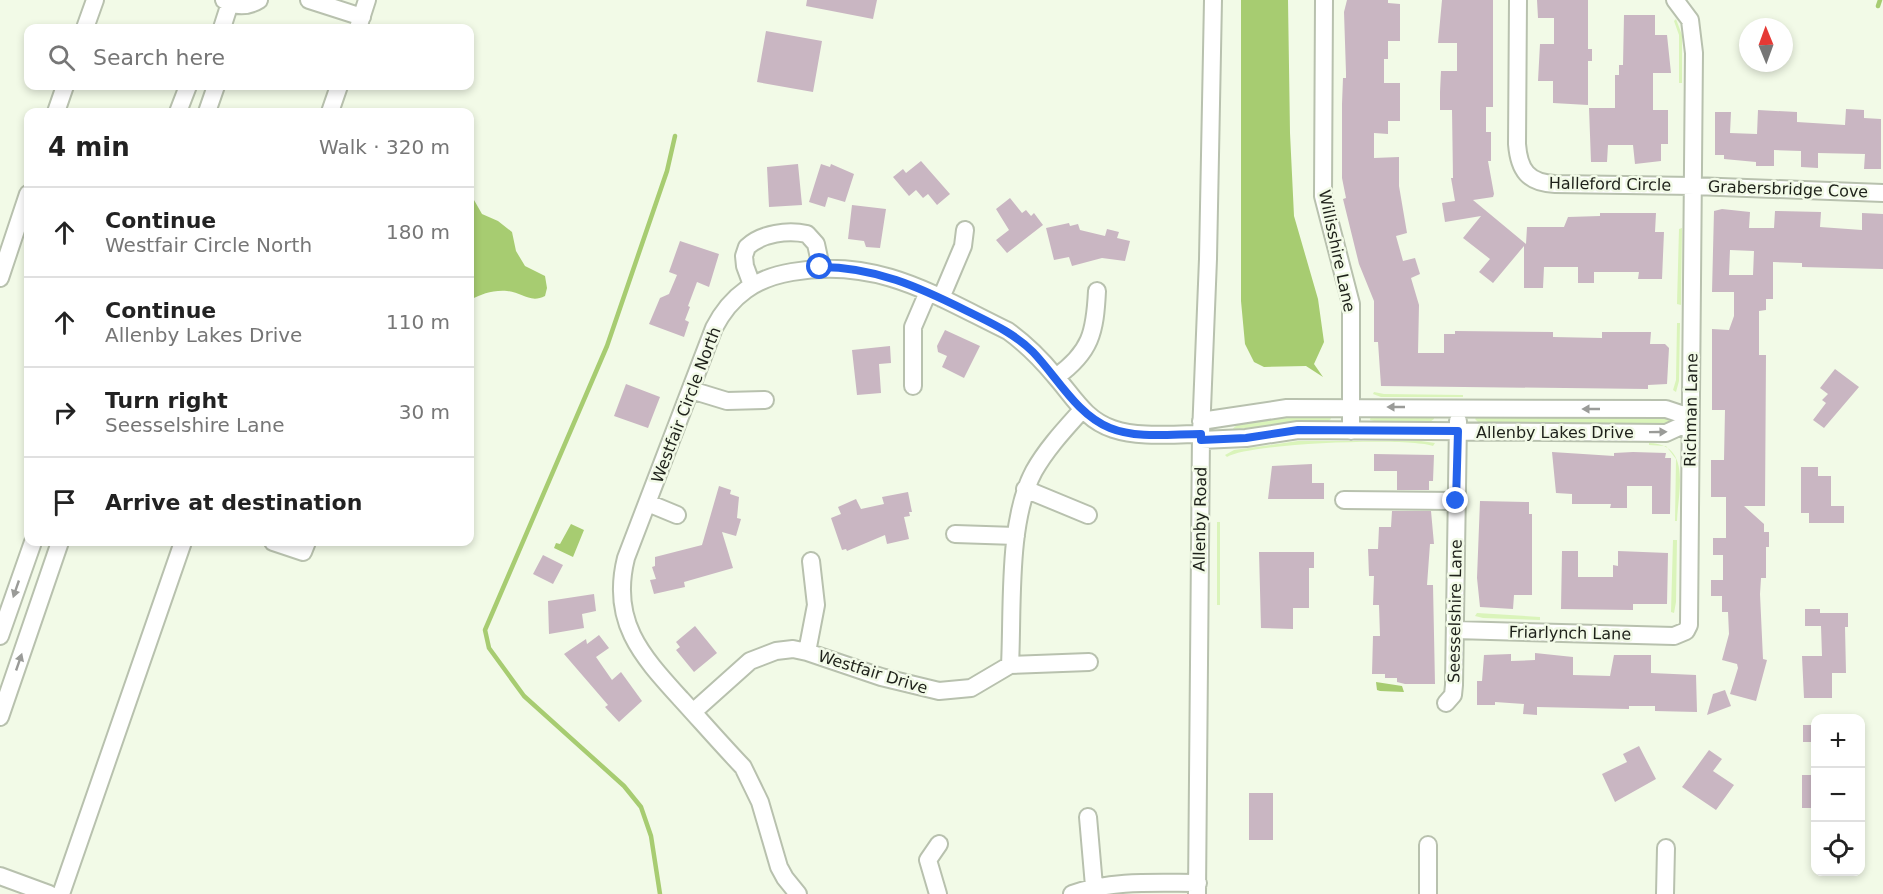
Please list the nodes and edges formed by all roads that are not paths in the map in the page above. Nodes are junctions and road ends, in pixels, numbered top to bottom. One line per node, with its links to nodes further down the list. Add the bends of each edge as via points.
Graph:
1 (95, 0): 11 (street)
2 (259, 0): 9 (street, via 246,6)
3 (309, 0): 10 (street)
4 (368, 0): 10 (street)
5 (1213, 0): 40 (street, Allenby Road)
6 (1324, 0): 34 (street, Willisshire Lane, via 1323,188 1351,304)
7 (1518, 0): 21 (street, Halleford Circle, via 1517,144 1522,172 1542,184)
8 (1675, 0): 21 (street, Richman Lane, via 1688,16 1693,36)
9 (227, 2): 12 (street)
10 (360, 23)
11 (86, 24)
12 (223, 24)
13 (64, 90): 17 (street)
14 (186, 90): 18 (street)
15 (215, 90): 19 (street)
16 (338, 90): 20 (street)
17 (58, 108)
18 (180, 108)
19 (208, 108)
20 (331, 108)
21 (1694, 186): 22 (street, Grabersbridge Cove); 37 (street, Richman Lane)
22 (1883, 193)
23 (24, 206): 26 (street)
24 (965, 230): 29 (street, via 963,246)
25 (820, 267): 27 (street, Westfair Circle North, via 778,274); 27 (street, via 816,244 807,234 763,237 747,247 744,256); 29 (street, Westfair Circle North, via 880,274)
26 (0, 278)
27 (752, 285): 32 (street, Westfair Circle North, via 722,313)
28 (1097, 291): 30 (street, via 1091,339 1078,360)
29 (934, 295): 30 (street, Westfair Circle North, via 1008,331); 31 (street, via 913,327)
30 (1056, 377): 36 (street, Westfair Circle North)
31 (913, 386)
32 (691, 390): 33 (street, via 727,401); 44 (street, Westfair Circle North)
33 (765, 400)
34 (1351, 407): 35 (street, Allenby Lakes Drive, one-way to 34); 38 (street, Willisshire Lane); 40 (street, Allenby Lakes Drive, via 1287,408)
35 (1458, 408): 37 (street, Allenby Lakes Drive, one-way to 35, via 1666,410); 39 (street, Seesselshire Lane)
36 (1082, 410): 40 (street, Westfair Circle North, via 1110,428 1125,432); 41 (street, via 1051,445)
37 (1690, 419): 39 (street, Allenby Lakes Drive, one-way to 37, via 1666,433); 56 (street, Richman Lane, via 1689,625)
38 (1351, 431): 39 (street, Allenby Lakes Drive); 40 (street, Allenby Lakes Drive, via 1298,430 1246,438)
39 (1458, 431): 43 (street, Seesselshire Lane)
40 (1201, 432): 70 (street, Allenby Road)
41 (1025, 489): 46 (street); 48 (street)
42 (1344, 500): 43 (street)
43 (1456, 501): 55 (street, Seesselshire Lane)
44 (648, 503): 45 (street); 62 (street, Westfair Circle North, via 623,571 626,619 641,653)
45 (677, 515)
46 (1088, 515)
47 (955, 534): 48 (street)
48 (1016, 536): 60 (street)
49 (32, 546): 57 (street, one-way to 57)
50 (59, 546): 63 (street, one-way to 50)
51 (182, 546): 72 (street)
52 (285, 546): 53 (street, via 303,552)
53 (305, 546)
54 (811, 561): 58 (street, via 816,605)
55 (1455, 630): 56 (street, Friarlynch Lane, via 1674,636); 61 (street, Seesselshire Lane, via 1453,695)
56 (1684, 633)
57 (0, 636)
58 (807, 652): 60 (street, Westfair Drive, via 881,677 939,691 970,688); 62 (street, Westfair Drive, via 776,651 750,660)
59 (1089, 662): 60 (street)
60 (1010, 665)
61 (1446, 703)
62 (693, 712): 73 (street, Westfair Circle North, via 753,783 779,867)
63 (0, 717)
64 (1089, 817): 69 (street)
65 (939, 844): 74 (street, via 928,860)
66 (1428, 845): 76 (street)
67 (1666, 848): 77 (street)
68 (0, 876): 71 (street)
69 (1094, 886): 70 (street, via 1134,883); 75 (street)
70 (1198, 889)
71 (49, 894)
72 (61, 894)
73 (798, 894)
74 (938, 894)
75 (1072, 894)
76 (1428, 894)
77 (1665, 894)

